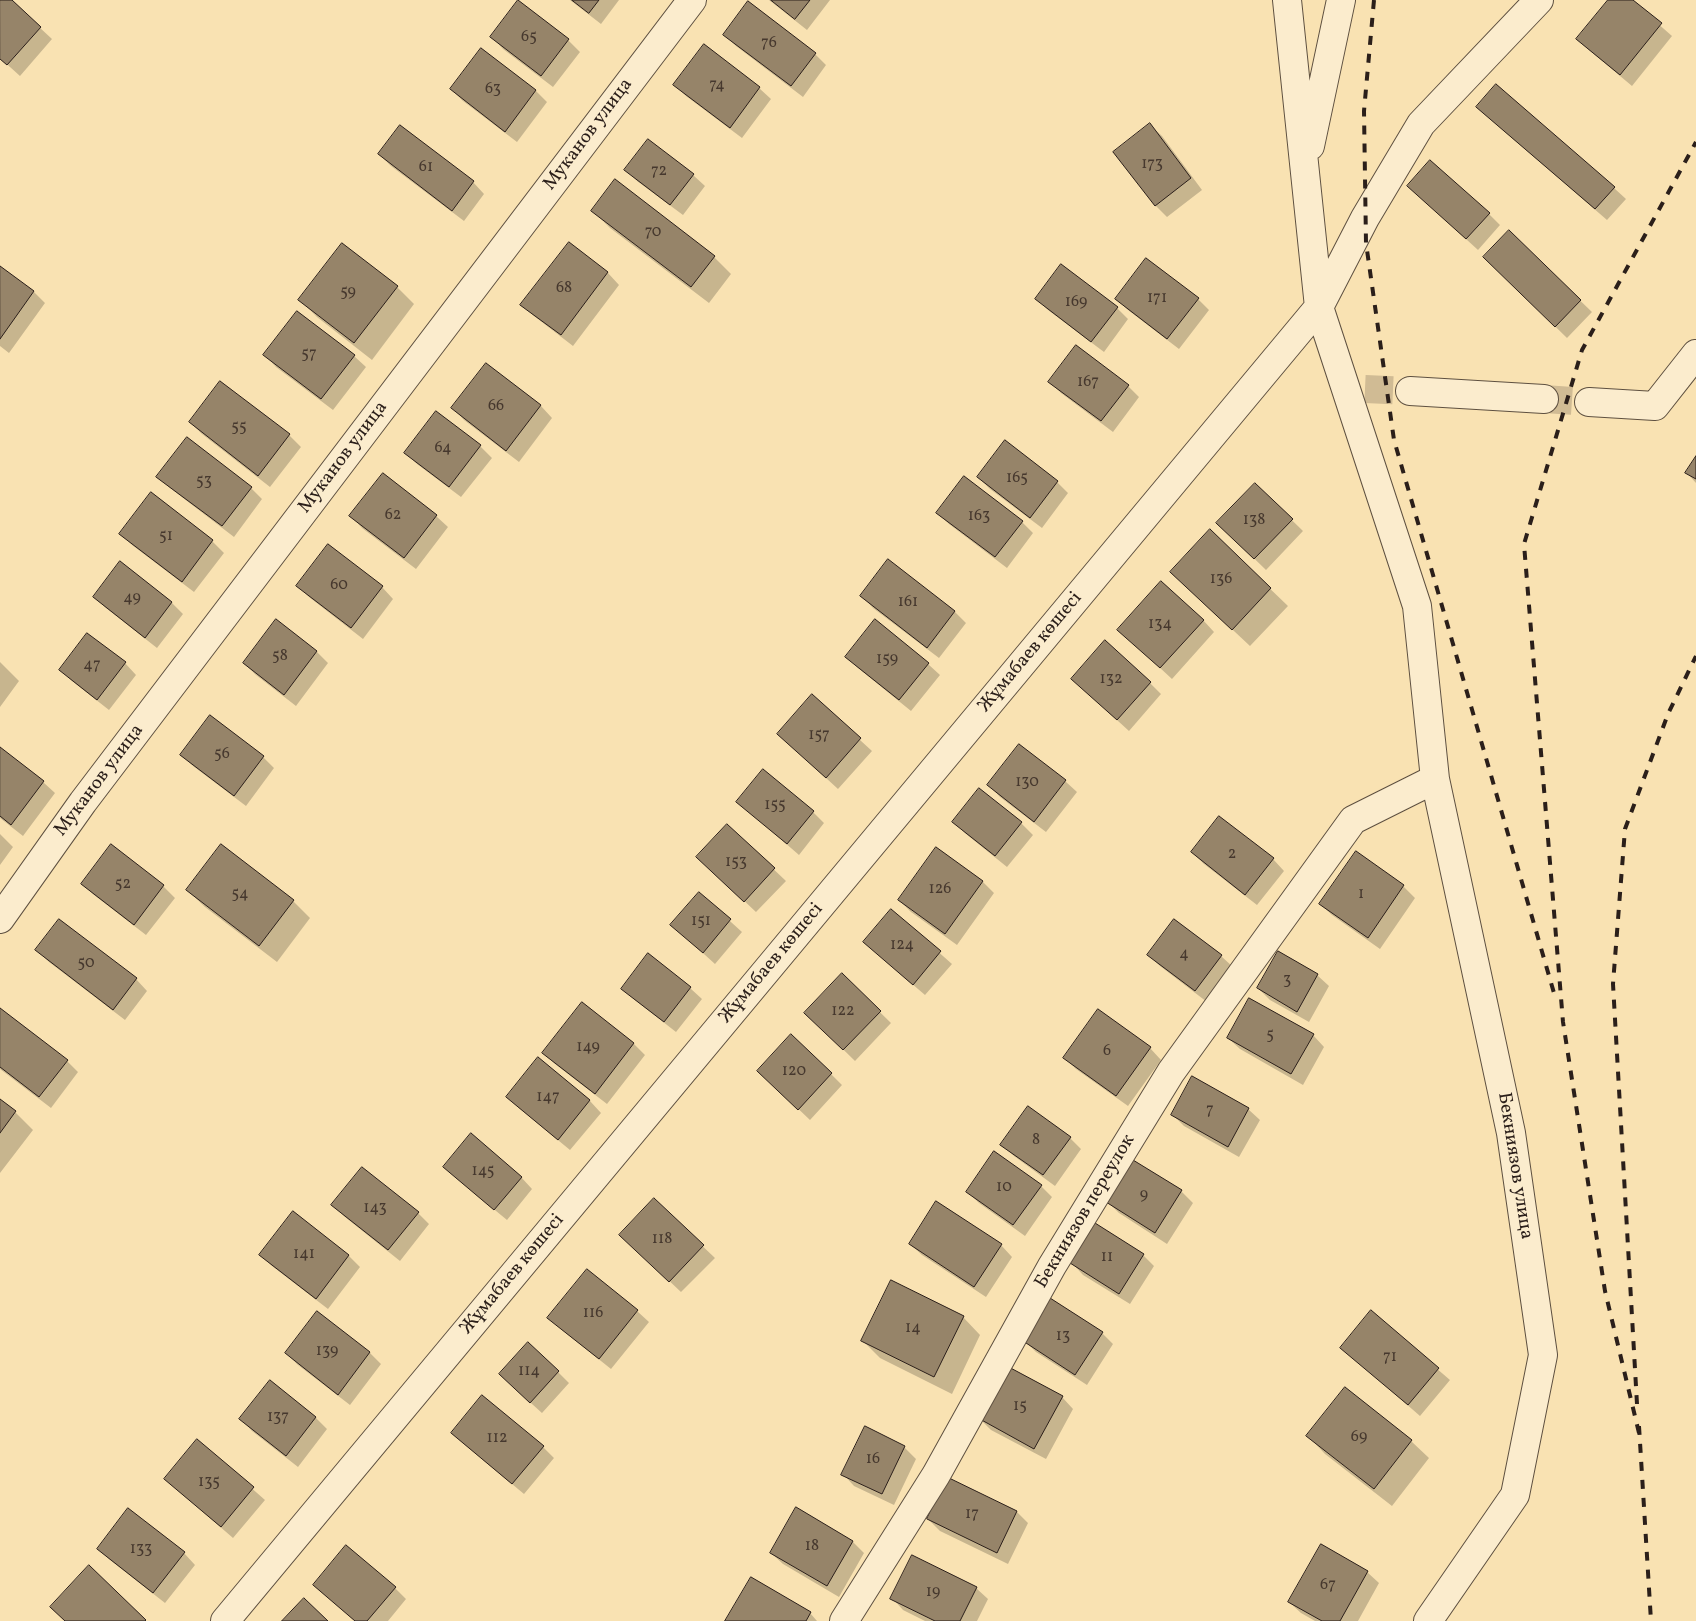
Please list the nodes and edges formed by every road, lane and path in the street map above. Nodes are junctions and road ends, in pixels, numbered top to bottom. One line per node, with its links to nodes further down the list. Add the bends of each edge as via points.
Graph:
1 (692, 0): 12 (street, Муканов улица, via 83,802)
2 (1287, 0): 5 (street, Бекниязов улица)
3 (1342, 0): 5 (street)
4 (1538, 0): 6 (street, Жұмабаев көшесі, via 1421,124)
5 (1305, 169): 6 (street, Бекниязов улица)
6 (1319, 307): 11 (street, Бекниязов улица, via 1355,388 1417,606); 13 (street, Жұмабаев көшесі)
7 (1696, 354): 10 (street, via 1655,406)
8 (1410, 391): 9 (street)
9 (1544, 399)
10 (1589, 402)
11 (1435, 779): 14 (street, Бекниязов переулок, via 1353,820 1171,1072 1052,1266 936,1475); 15 (street, Бекниязов улица, via 1511,1134 1543,1355 1515,1495)
12 (0, 919)
13 (225, 1621)
14 (844, 1621)
15 (1428, 1621)

